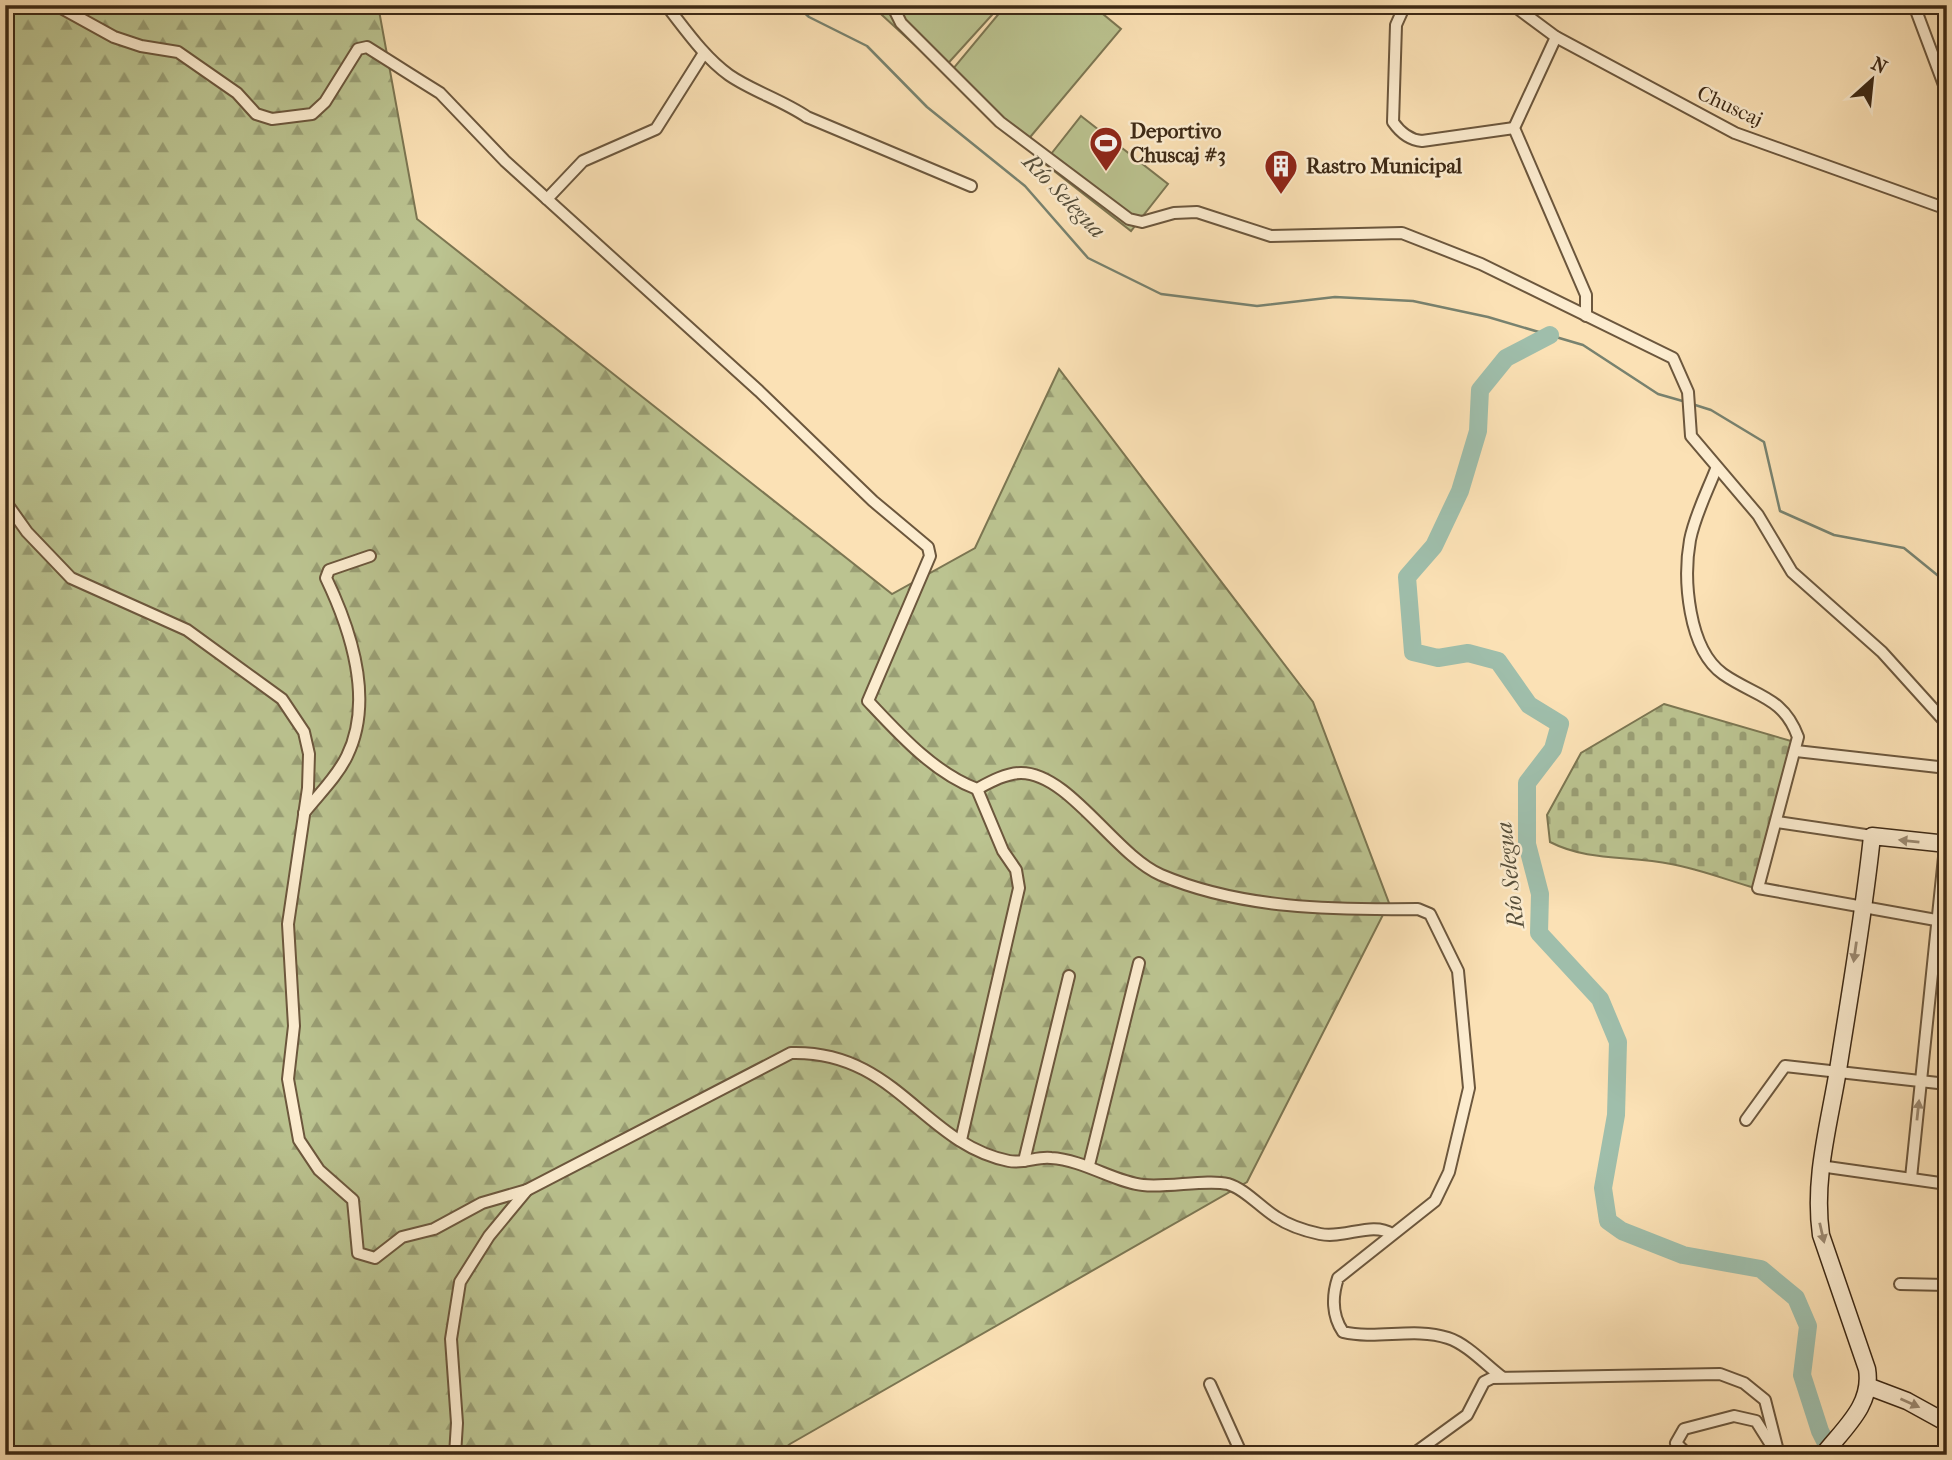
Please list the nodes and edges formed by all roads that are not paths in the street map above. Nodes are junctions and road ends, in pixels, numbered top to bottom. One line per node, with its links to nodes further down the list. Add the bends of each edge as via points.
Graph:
1 (56, 5): 12 (street, via 114,37 178,52 237,93 257,114 272,119 312,114 325,102 358,49 367,47 440,93)
2 (666, 5): 8 (street)
3 (892, 5): 14 (street, via 901,23 1000,122 1129,219 1142,222 1197,212 1271,236 1402,233 1481,264)
4 (1405, 5): 10 (street, via 1396,25 1393,122 1398,128 1422,141)
5 (1513, 5): 7 (street, Chuscaj)
6 (1914, 5): 9 (street)
7 (1556, 37): 10 (street); 13 (street, Chuscaj, via 1735,133)
8 (704, 53): 11 (street, via 729,75 807,117); 12 (street, via 656,129 583,160)
9 (1947, 93)
10 (1514, 128): 14 (street, via 1586,295)
11 (971, 186)
12 (547, 199): 21 (street, via 928,547 930,556 868,701 922,753 957,781)
13 (1947, 209)
14 (1586, 316): 15 (street, via 1673,358 1688,393 1691,436)
15 (1716, 469): 18 (street, via 1758,515 1792,572 1882,652); 19 (street, via 1690,541 1696,637 1723,674 1781,707 1798,737)
16 (5, 501): 22 (street, via 71,578 187,629 282,699 304,732 309,754)
17 (370, 556): 22 (street, via 329,570 326,578 350,640 359,696 357,729 346,758)
18 (1947, 724)
19 (1796, 751): 20 (street); 23 (street)
20 (1947, 768)
21 (977, 789): 34 (street, via 1016,870 1019,888); 41 (street, via 997,778 1021,773 1041,777 1060,787 1108,835 1159,874 1236,898 1334,910 1418,909 1430,914 1458,971 1469,1088 1449,1172 1435,1201)
22 (303, 814): 40 (street, via 288,924 294,1026 288,1079 299,1140 320,1170 353,1200 359,1253 374,1258 402,1237 434,1228 482,1203)
23 (1777, 822): 24 (street); 26 (street, via 1758,888)
24 (1872, 836): 25 (main road, one-way to 24); 26 (main road)
25 (1946, 839): 27 (street)
26 (1862, 908): 27 (street); 30 (main road, one-way to 30)
27 (1943, 921): 31 (street)
28 (1139, 963): 36 (street)
29 (1069, 976): 35 (street)
30 (1838, 1072): 31 (street); 33 (street, via 1784,1066); 37 (main road)
31 (1921, 1082): 32 (street); 38 (street, one-way to 31)
32 (1947, 1084)
33 (1746, 1120)
34 (961, 1140): 35 (street, via 986,1154); 40 (street, via 872,1071 830,1055 791,1053)
35 (1024, 1161): 36 (street, via 1050,1157)
36 (1089, 1165): 41 (street, via 1140,1185 1224,1183 1277,1218 1321,1234 1341,1236 1375,1228)
37 (1820, 1166): 38 (street); 46 (main road, one-way to 46, via 1821,1235)
38 (1911, 1178): 39 (street)
39 (1947, 1184)
40 (527, 1190): 48 (street, via 460,1282 451,1339 457,1423)
41 (1392, 1234): 44 (street, via 1338,1278 1332,1294 1343,1332 1449,1338)
42 (1900, 1284): 43 (street)
43 (1947, 1285)
44 (1502, 1377): 50 (street, via 1484,1382 1467,1415); 52 (street, via 1720,1374 1744,1384 1765,1401)
45 (1209, 1384): 49 (street)
46 (1870, 1387): 47 (main road, one-way to 47); 53 (main road, via 1858,1412)
47 (1947, 1423)
48 (454, 1455)
49 (1242, 1455)
50 (1412, 1455)
51 (1688, 1455): 52 (street, via 1676,1443 1684,1429 1734,1416 1756,1421)
52 (1778, 1455)
53 (1823, 1455)

